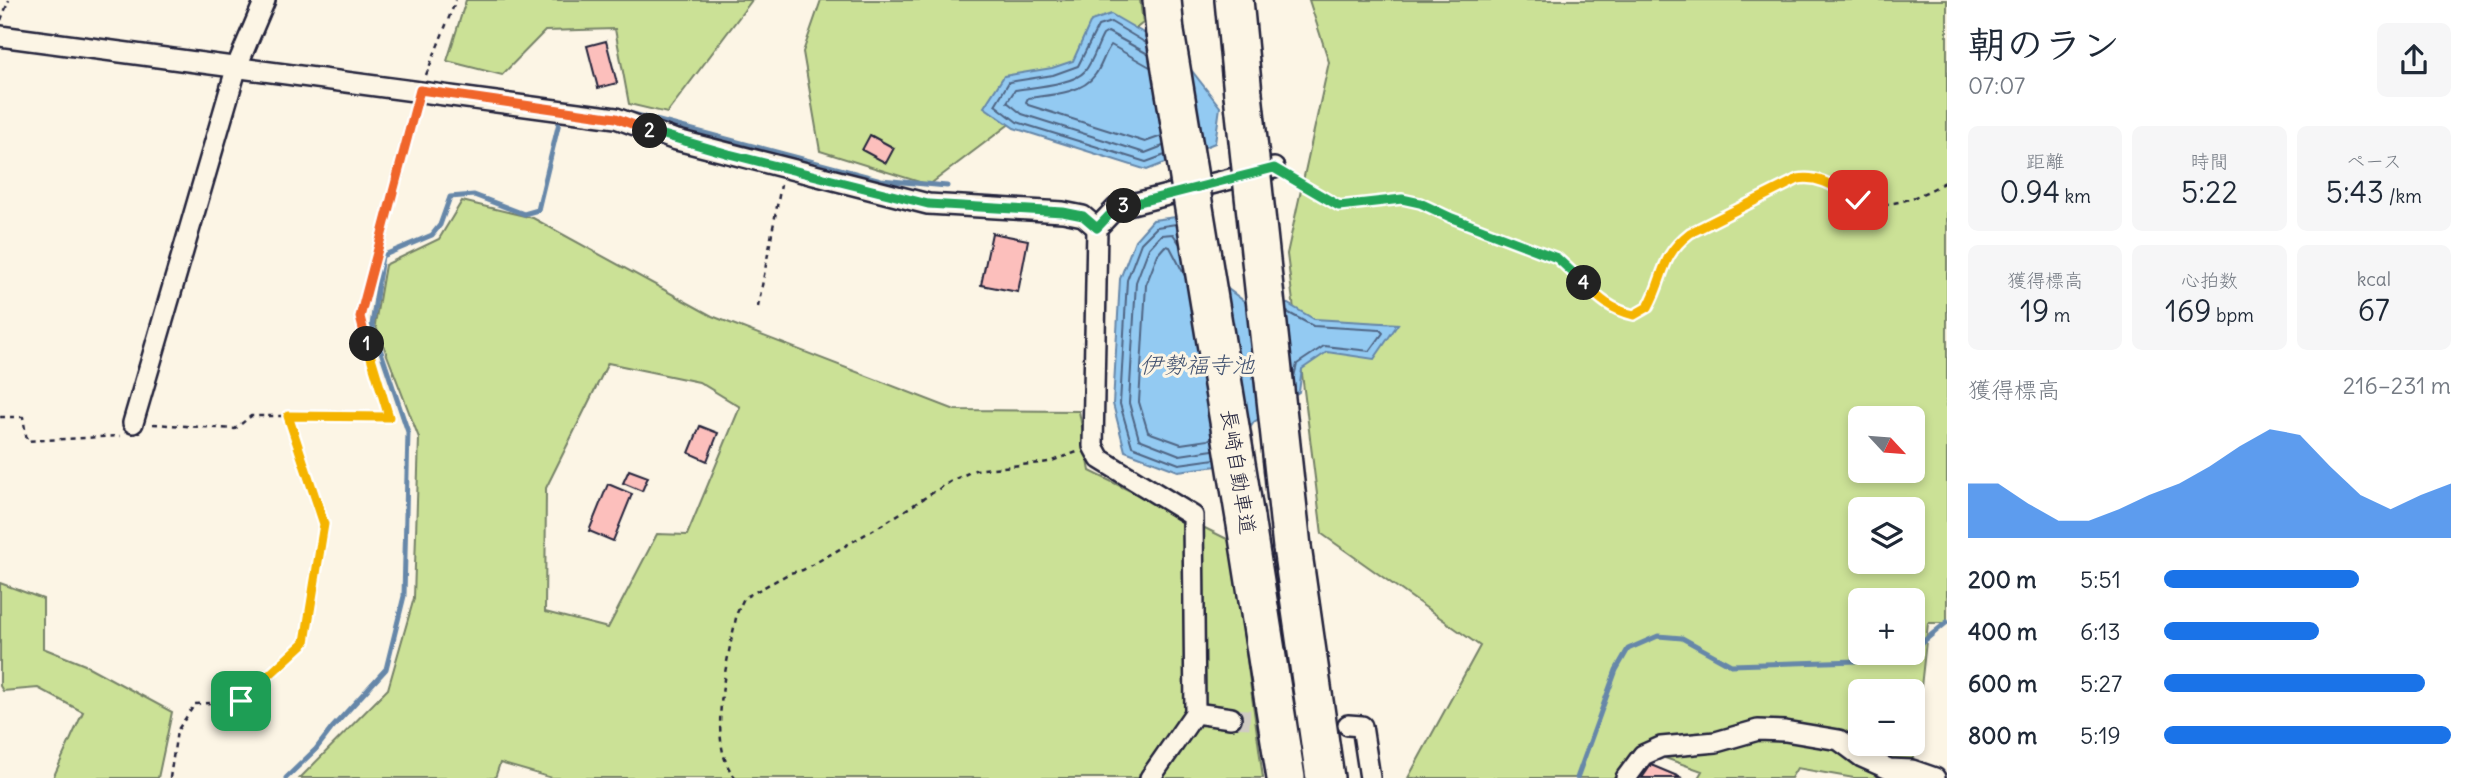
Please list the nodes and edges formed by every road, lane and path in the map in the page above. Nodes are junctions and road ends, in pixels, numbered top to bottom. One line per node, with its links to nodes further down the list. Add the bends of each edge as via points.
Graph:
1 (9, 0): 6 (path)
2 (265, 0): 8 (street)
3 (456, 0): 9 (path)
4 (1234, 0): 24 (highway, 長崎自動車道, bridge, via 1292,547)
5 (1163, 16): 23 (highway, 長崎自動車道, bridge)
6 (0, 23)
7 (0, 36): 8 (street)
8 (237, 66): 9 (street); 15 (street)
9 (420, 90): 10 (street, via 616,118 673,139); 20 (path, via 360,317 389,417 288,416 324,524 305,642 241,701 195,704 177,731)
10 (785, 168): 13 (street, via 928,204 1063,212 1083,216); 14 (path)
11 (1274, 168): 12 (path, via 1339,206 1402,199 1420,203 1557,258 1604,304 1634,315 1648,307 1667,255 1690,233 1798,179 1812,176 1877,205 1903,201); 13 (street, via 1116,208)
12 (1947, 181)
13 (1097, 228): 16 (street)
14 (758, 307)
15 (134, 423)
16 (1093, 446): 17 (street, via 1100,459 1193,516); 21 (path, via 1049,462 975,470 803,570 744,598 737,613 720,717 724,761)
17 (1195, 713): 18 (street); 22 (street)
18 (1231, 718)
19 (1349, 725): 25 (street, via 1362,726)
20 (170, 778)
21 (736, 778)
22 (1150, 778)
23 (1286, 778)
24 (1325, 778)
25 (1370, 778)
26 (1626, 778): 27 (street, via 1643,755 1661,747 1716,742 1758,730 1839,740 1889,769)
27 (1935, 778)

